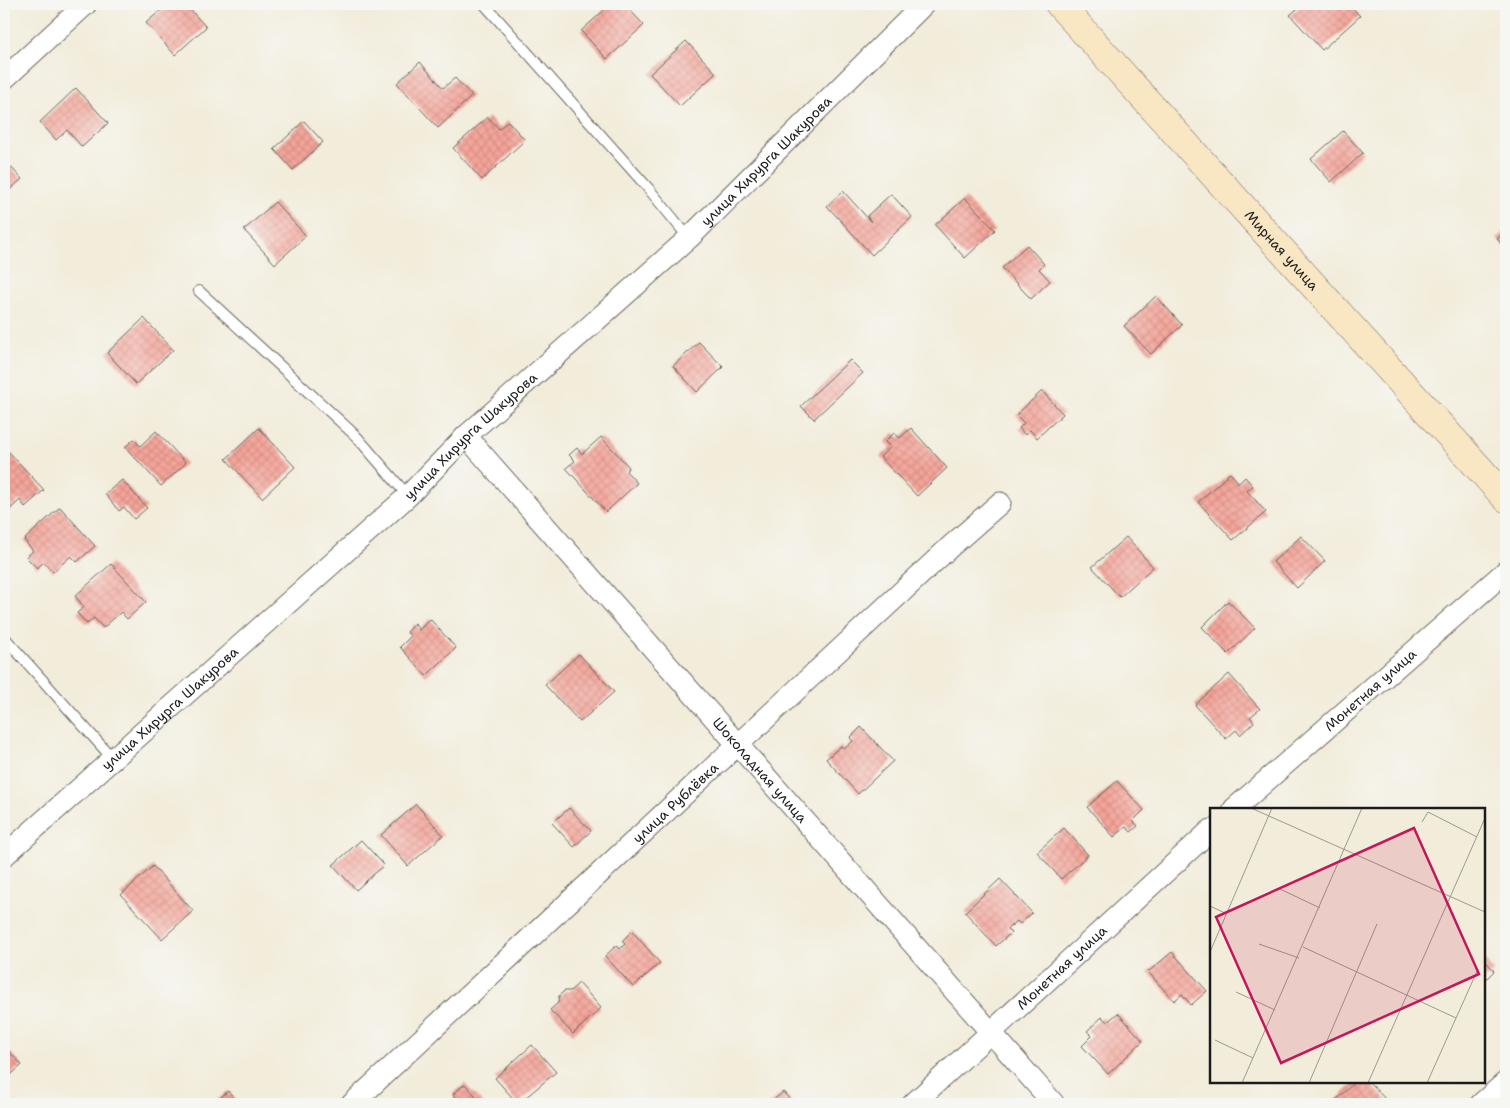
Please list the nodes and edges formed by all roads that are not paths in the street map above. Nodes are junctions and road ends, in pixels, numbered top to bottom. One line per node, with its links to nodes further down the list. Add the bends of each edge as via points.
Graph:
1 (924, 4): 6 (street, улица Хирурга Шакурова)
2 (1058, 4): 10 (street, Мирная улица)
3 (485, 5): 6 (lane)
4 (78, 6): 5 (street)
5 (4, 79)
6 (689, 238): 8 (street, улица Хирурга Шакурова)
7 (199, 291): 9 (lane, via 356,436)
8 (466, 436): 9 (street, улица Хирурга Шакурова); 14 (street, Шоколадная улица)
9 (408, 496): 15 (street, улица Хирурга Шакурова)
10 (1506, 498)
11 (1000, 503): 14 (street, улица Рублёвка)
12 (1506, 571): 16 (street, Монетная улица)
13 (4, 637): 15 (lane)
14 (737, 744): 19 (street, Шоколадная улица); 21 (street, улица Рублёвка)
15 (113, 759): 18 (street, улица Хирурга Шакурова)
16 (1235, 808)
17 (1210, 831): 19 (street, Монетная улица)
18 (4, 856)
19 (992, 1032): 22 (street, Монетная улица); 23 (street, Шоколадная улица)
20 (1506, 1082): 24 (street)
21 (352, 1104)
22 (913, 1104)
23 (1054, 1104)
24 (1481, 1104)

